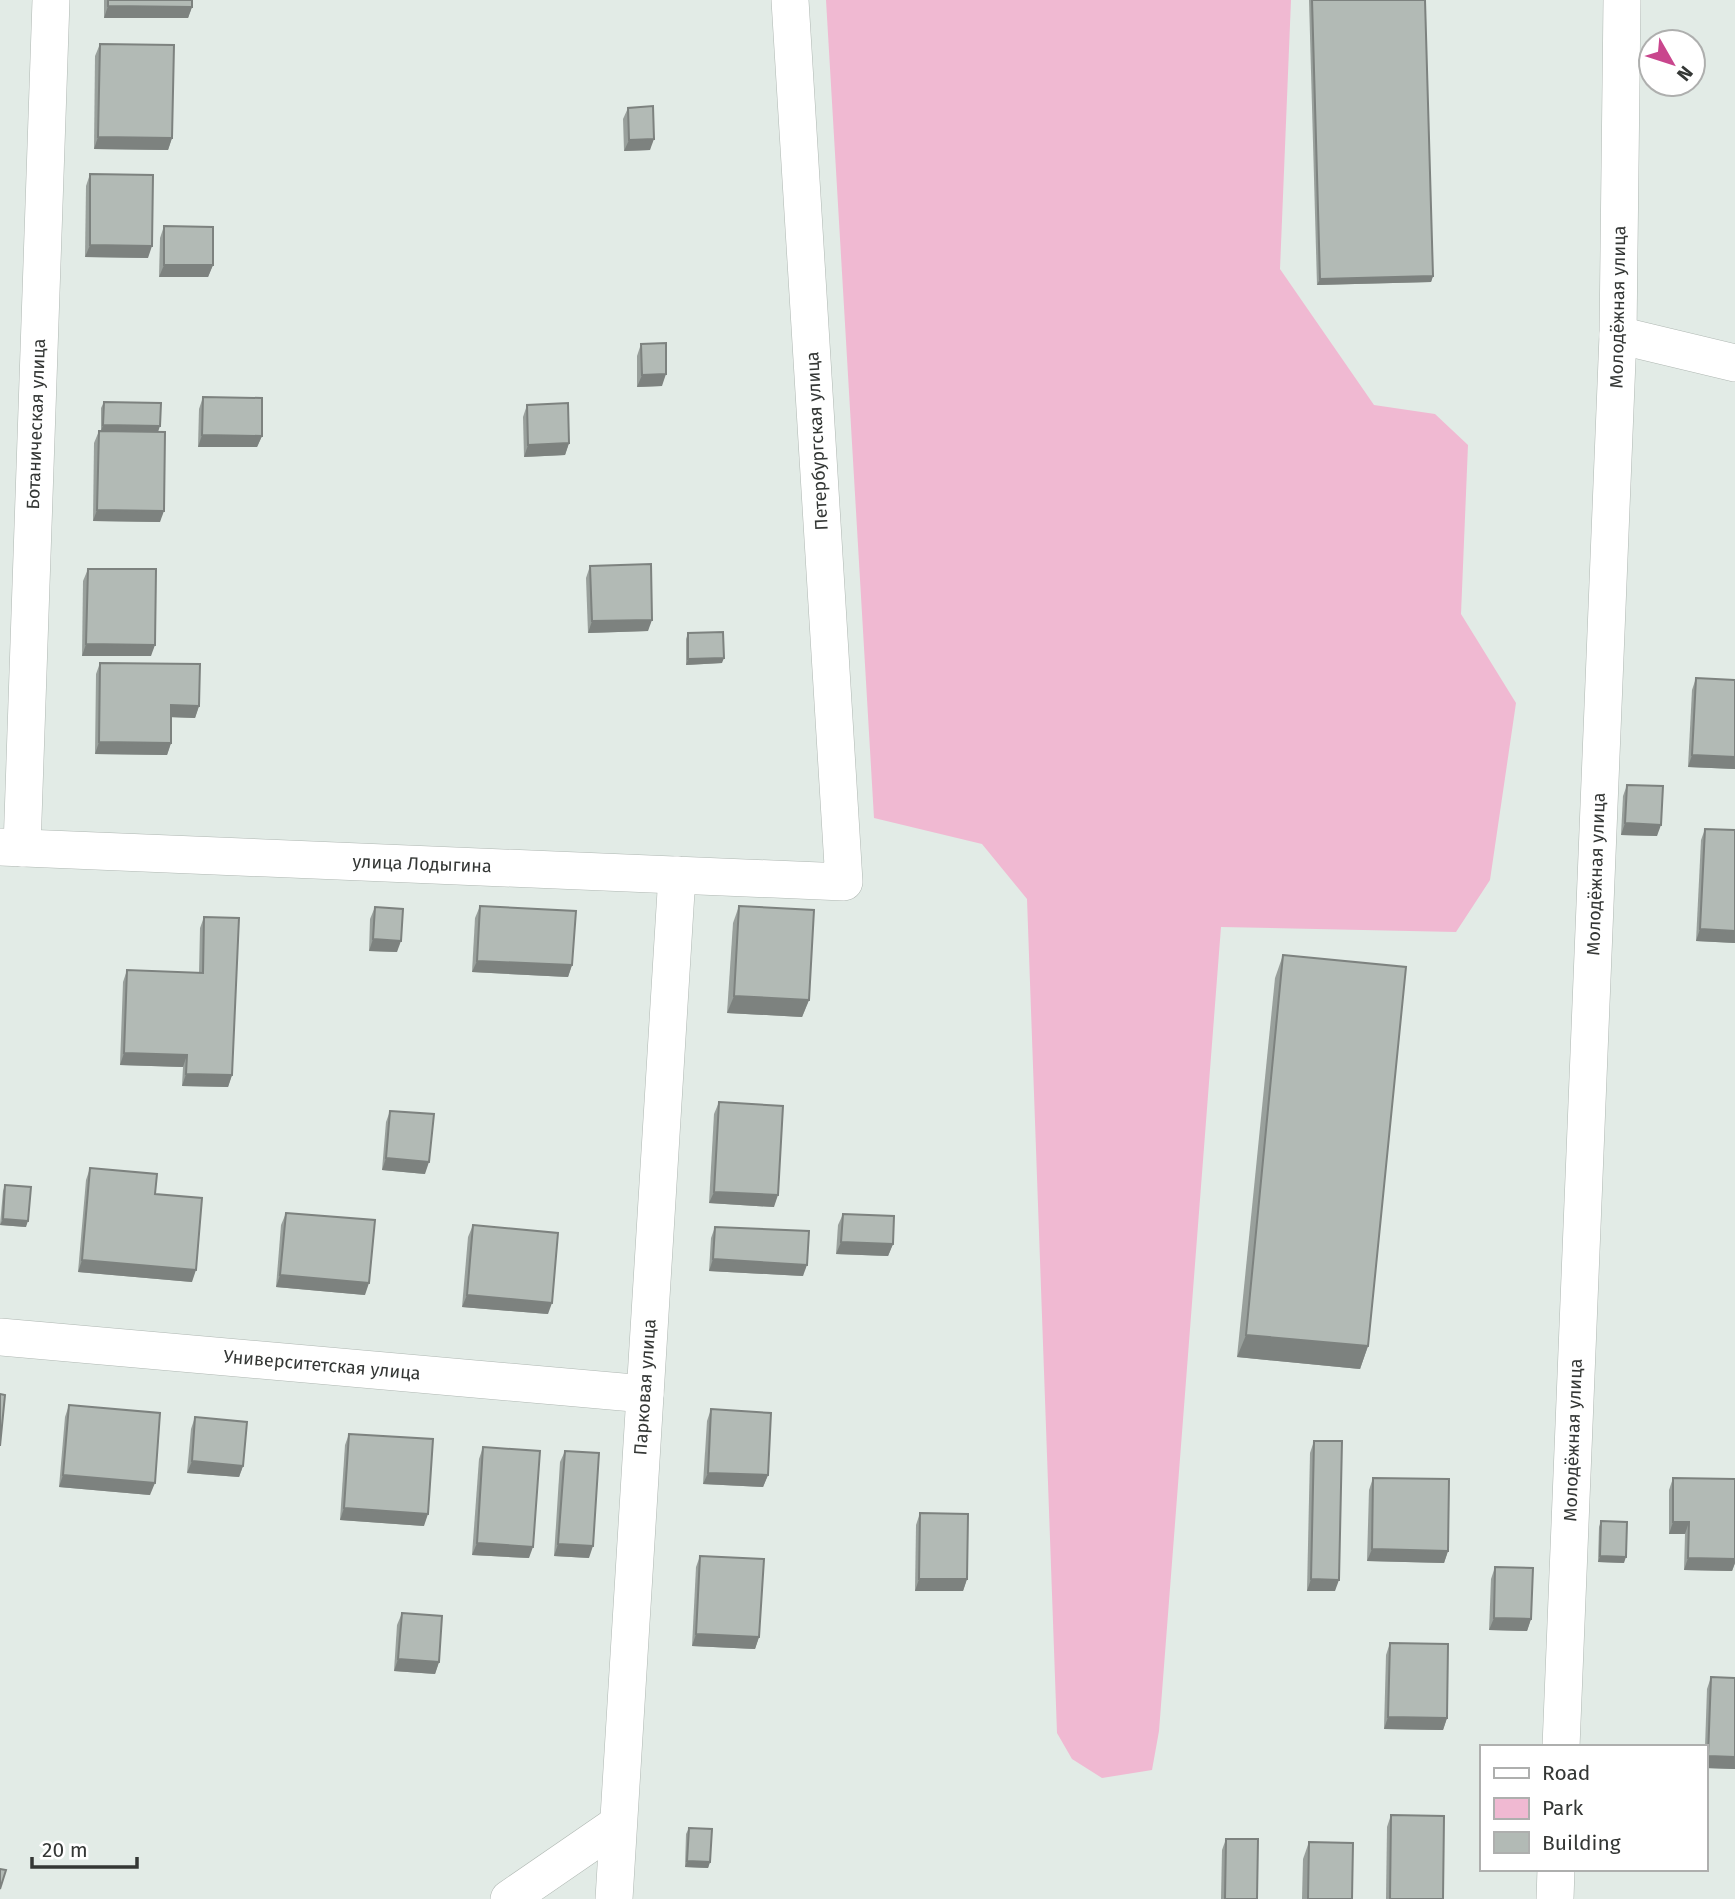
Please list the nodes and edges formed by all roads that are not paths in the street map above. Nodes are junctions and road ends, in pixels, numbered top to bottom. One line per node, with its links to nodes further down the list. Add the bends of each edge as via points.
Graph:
1 (51, 0): 6 (street, Ботаническая улица)
2 (790, 0): 8 (street, Петербургская улица)
3 (1622, 0): 4 (street, Молодёжная улица)
4 (1618, 335): 5 (street); 11 (street, Молодёжная улица)
5 (1735, 363)
6 (11, 847): 7 (street, улица Лодыгина)
7 (677, 875): 8 (street, улица Лодыгина); 10 (street, Парковая улица)
8 (844, 882)
9 (0, 1337): 10 (street, Университетская улица)
10 (645, 1394): 12 (street, Парковая улица)
11 (1561, 1745)
12 (618, 1824): 14 (street); 15 (street, Парковая улица)
13 (1556, 1871): 16 (street)
14 (509, 1899)
15 (614, 1899)
16 (1555, 1899)

